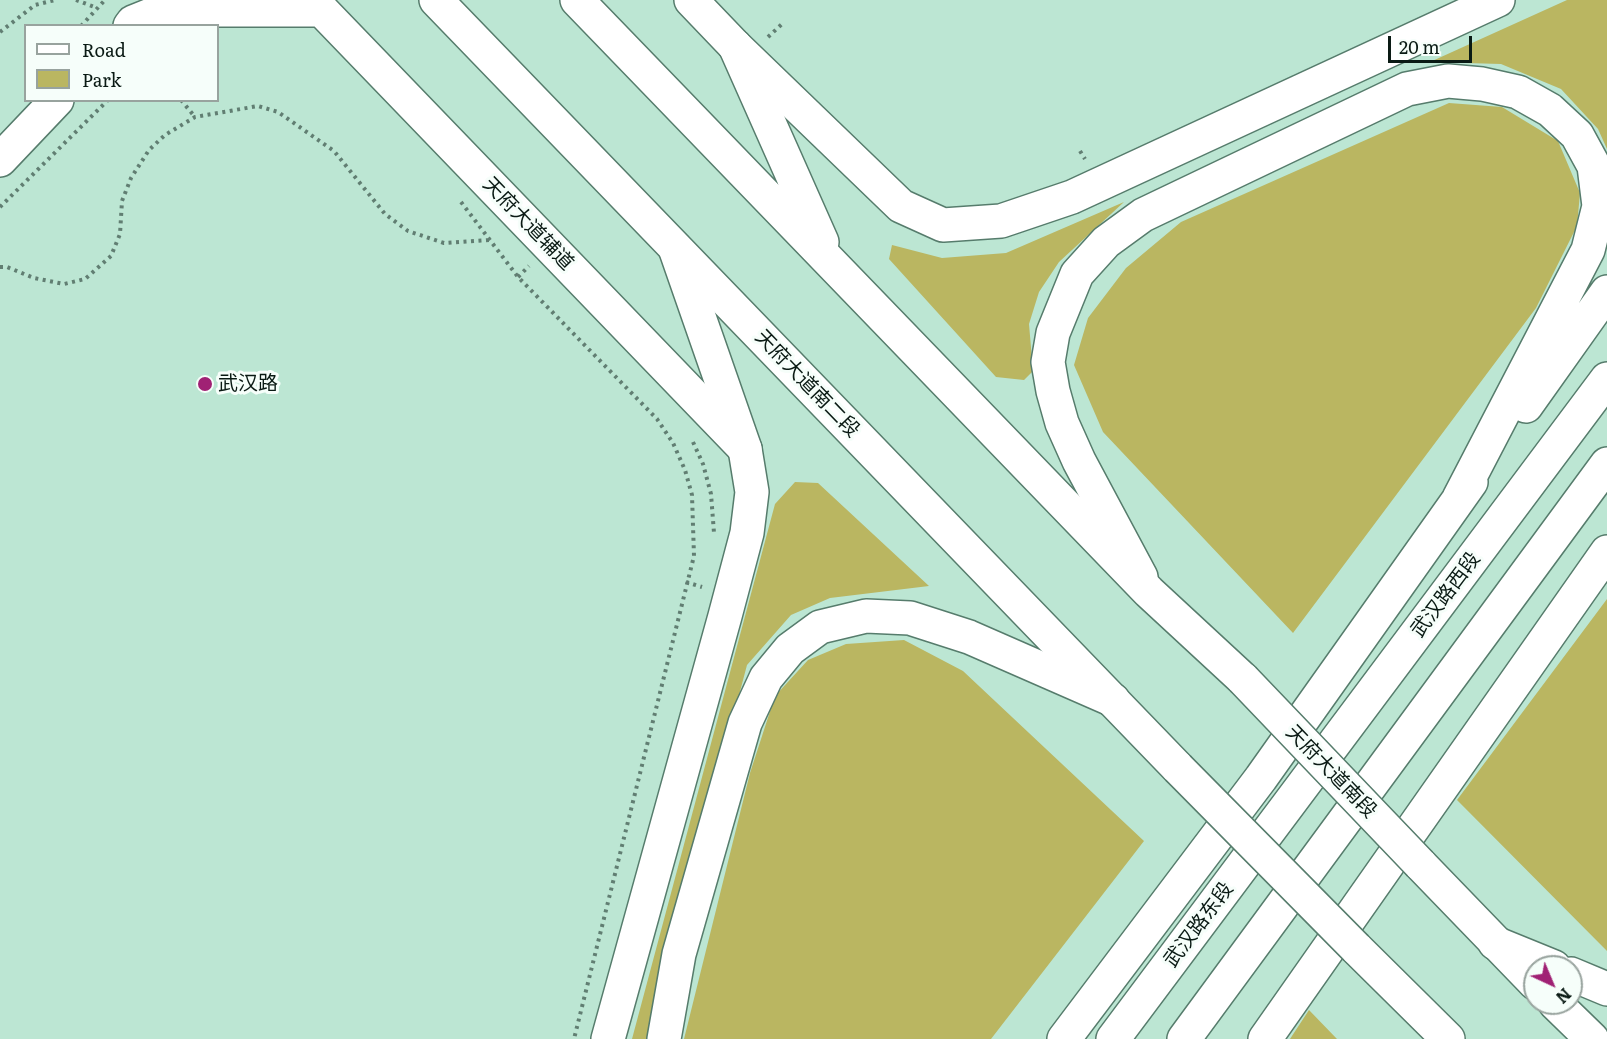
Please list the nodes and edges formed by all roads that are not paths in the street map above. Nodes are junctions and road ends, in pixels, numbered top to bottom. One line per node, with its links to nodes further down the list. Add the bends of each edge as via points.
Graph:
1 (436, 0): 10 (main road, 天府大道南二段)
2 (578, 0): 11 (main road)
3 (691, 0): 7 (main road)
4 (1498, 0): 7 (main road, via 1072,197 1000,221 944,225 901,206)
5 (317, 5): 6 (main road, via 163,10); 14 (main road, 天府大道辅道)
6 (134, 16)
7 (735, 46): 11 (main road)
8 (55, 102): 9 (main road)
9 (0, 160)
10 (675, 248): 14 (main road); 21 (main road, 天府大道南二段)
11 (831, 263): 20 (main road)
12 (1607, 292): 16 (main road)
13 (1607, 379): 22 (main road, 武汉路西段)
14 (745, 449): 29 (main road, via 752,492 747,534)
15 (1607, 464): 33 (main road)
16 (1459, 498): 20 (main road, via 1588,250 1599,206 1594,166 1577,135 1550,110 1518,92 1448,81 1407,89 1143,215 1106,242 1077,274 1053,333 1048,362 1053,391 1079,461); 31 (main road, via 1261,778)
17 (1607, 552): 19 (main road)
18 (1607, 562): 19 (main road)
19 (1580, 590): 34 (main road)
20 (1149, 592): 23 (main road, 天府大道南段, bridge, via 1243,679)
21 (1113, 700): 30 (main road, via 969,637 910,618 866,616 820,627 790,649 766,678 746,723 679,954); 35 (main road, 天府大道南二段, bridge)
22 (1285, 811): 32 (main road, 武汉路东段)
23 (1493, 942): 24 (main road); 25 (main road, 天府大道南段)
24 (1525, 955)
25 (1523, 971)
26 (1583, 979): 27 (main road)
27 (1607, 988)
28 (1567, 1015): 36 (main road)
29 (608, 1039)
30 (664, 1039)
31 (1064, 1039)
32 (1113, 1039)
33 (1184, 1039)
34 (1265, 1039)
35 (1448, 1039)
36 (1592, 1039)

